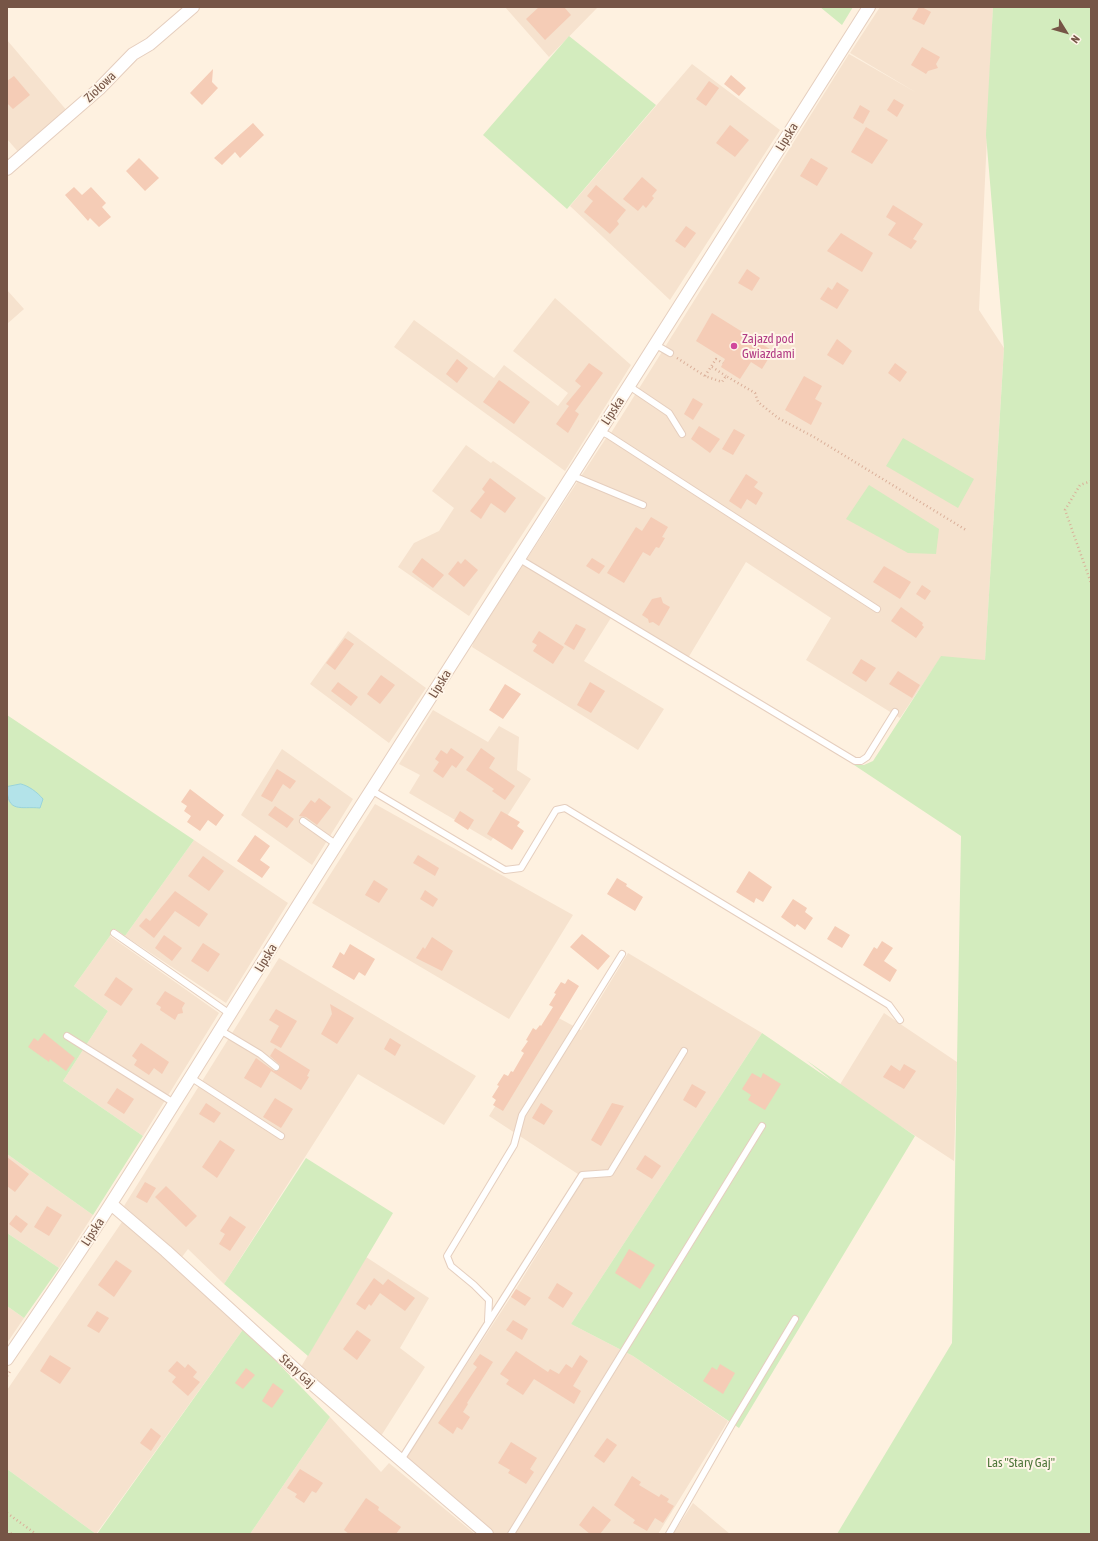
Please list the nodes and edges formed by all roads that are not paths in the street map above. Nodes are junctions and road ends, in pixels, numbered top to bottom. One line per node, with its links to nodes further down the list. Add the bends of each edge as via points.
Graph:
1 (193, 7): 3 (street, Ziołowa, via 150,44 133,54 99,89)
2 (869, 7): 4 (street, Lipska)
3 (7, 169)
4 (656, 345): 5 (lane); 6 (street, Lipska)
5 (670, 353)
6 (629, 386): 7 (street, Lipska); 8 (lane, via 669,413)
7 (600, 432): 9 (street, Lipska); 12 (lane)
8 (682, 434)
9 (572, 475): 10 (lane); 11 (street, Lipska)
10 (643, 505)
11 (518, 558): 13 (lane, via 854,761 861,761 866,757); 14 (street, Lipska, via 433,696)
12 (877, 609)
13 (895, 712)
14 (371, 790): 16 (street, Lipska); 20 (lane, via 505,870 521,868 556,810 565,808 889,1005)
15 (302, 821): 16 (lane)
16 (337, 845): 19 (street, Lipska)
17 (114, 933): 19 (lane)
18 (622, 954): 31 (lane, via 522,1115 514,1145 447,1256 451,1266 489,1300)
19 (230, 1014): 21 (street, Lipska)
20 (900, 1020)
21 (220, 1030): 24 (lane, via 260,1054); 25 (street, Lipska)
22 (67, 1036): 26 (lane)
23 (684, 1051): 31 (lane, via 610,1173 582,1175)
24 (276, 1067)
25 (190, 1077): 26 (street, Lipska); 28 (lane)
26 (174, 1103): 29 (street, Lipska)
27 (762, 1126): 35 (lane)
28 (281, 1136)
29 (111, 1204): 32 (street, Lipska); 33 (street, Stary Gaj)
30 (795, 1320): 36 (lane)
31 (488, 1322): 33 (lane)
32 (7, 1359)
33 (401, 1460): 34 (street, Stary Gaj)
34 (487, 1534)
35 (511, 1534)
36 (669, 1534)

